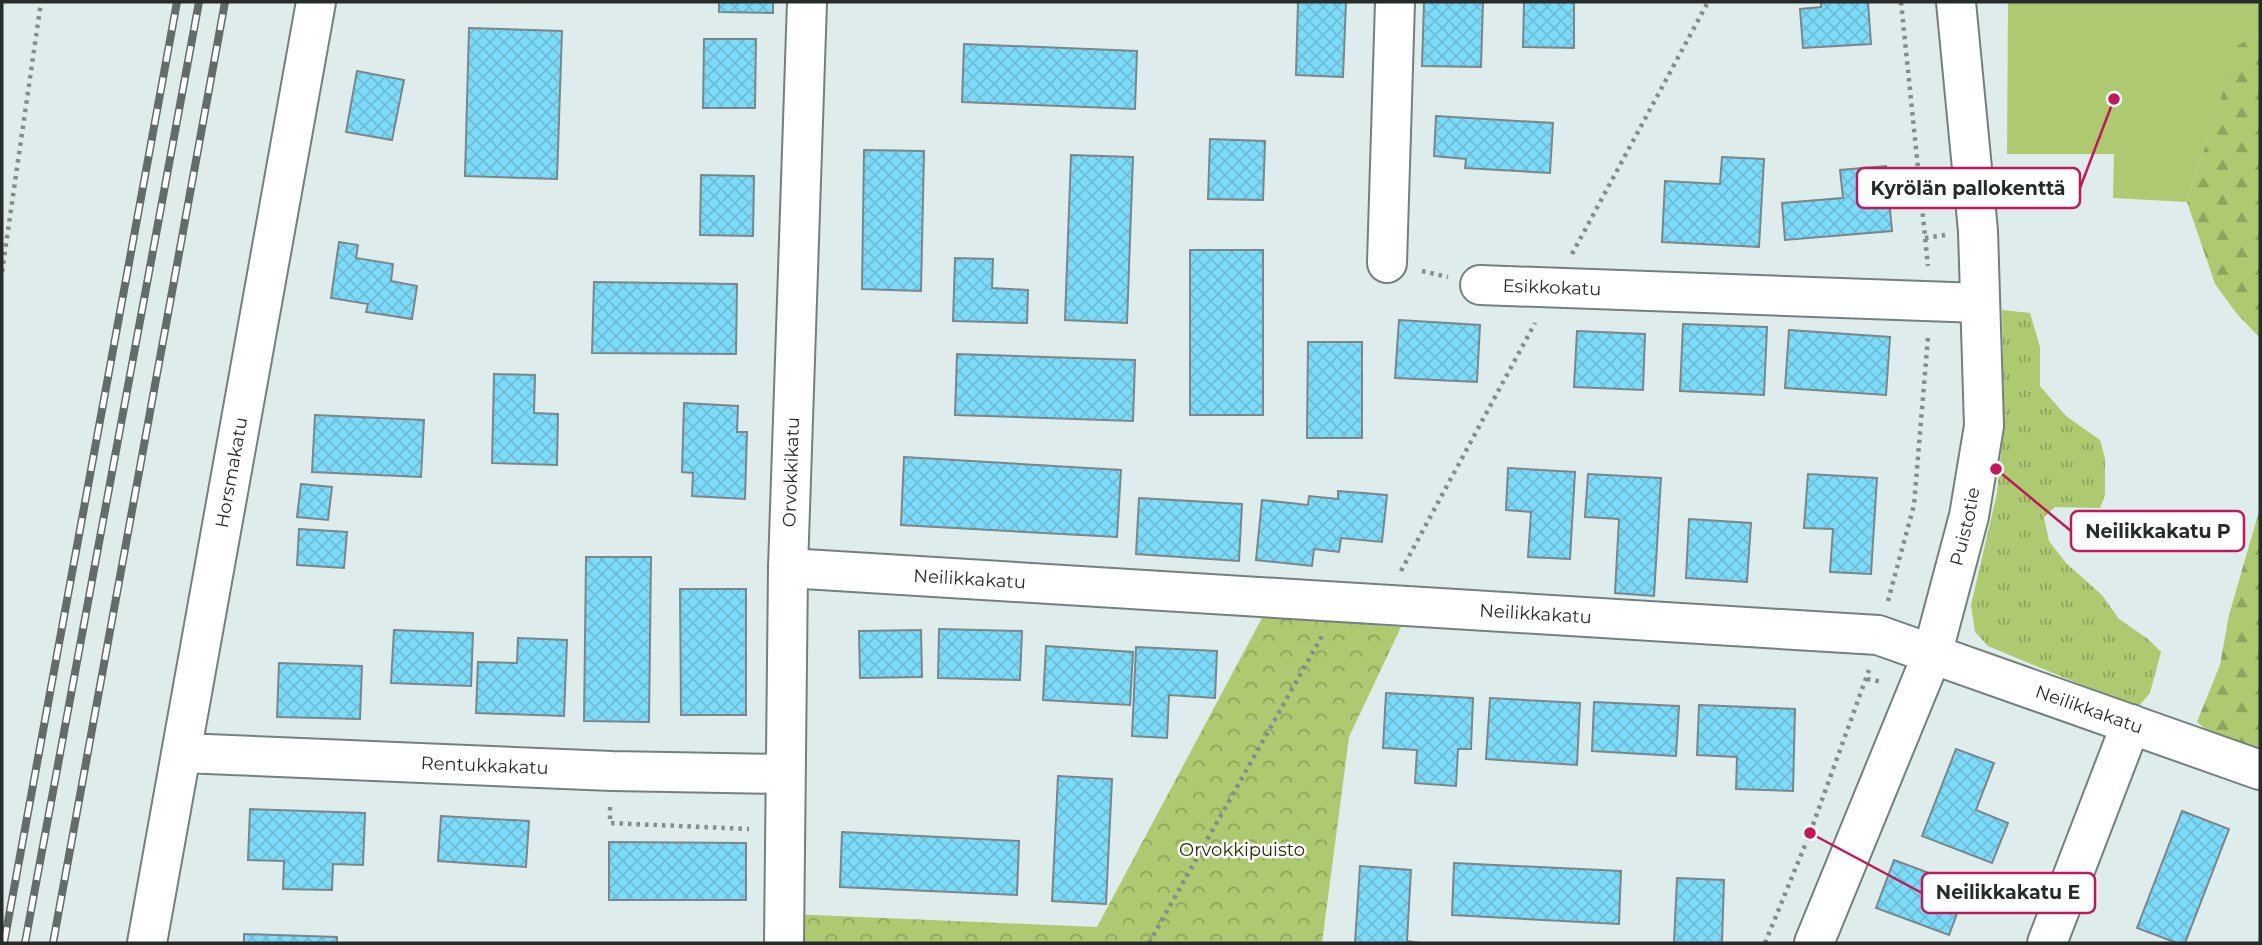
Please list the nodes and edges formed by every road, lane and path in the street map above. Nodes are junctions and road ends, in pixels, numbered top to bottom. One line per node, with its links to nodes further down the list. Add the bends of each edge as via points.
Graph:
1 (41, 2): 7 (path)
2 (316, 2): 15 (street, Horsmakatu)
3 (807, 2): 10 (street, Orvokkikatu)
4 (1395, 2): 6 (street)
5 (1956, 2): 9 (street, Puistotie, via 1974,181)
6 (1387, 263): 8 (path, Esikkokatu)
7 (2, 268)
8 (1480, 285): 9 (street, Esikkokatu)
9 (1980, 303): 13 (street, Puistotie, via 1984,426 1969,516)
10 (788, 568): 11 (street, Neilikkakatu); 18 (street, Orvokkikatu)
11 (1342, 601): 12 (street, Neilikkakatu); 22 (path)
12 (1878, 635): 13 (street, Neilikkakatu); 23 (path, via 1862,692)
13 (1932, 655): 14 (street, Neilikkakatu); 24 (street, Puistotie)
14 (2131, 724): 16 (street, Neilikkakatu); 25 (street)
15 (182, 752): 17 (street, Rentukkakatu); 20 (street, Horsmakatu)
16 (2260, 770)
17 (612, 771): 18 (street, Rentukkakatu); 19 (path, via 610,824)
18 (785, 774): 19 (street, Orvokkikatu)
19 (783, 831): 21 (street, Orvokkikatu)
20 (147, 943)
21 (783, 943)
22 (1149, 943)
23 (1765, 943)
24 (1814, 943)
25 (2047, 943)

